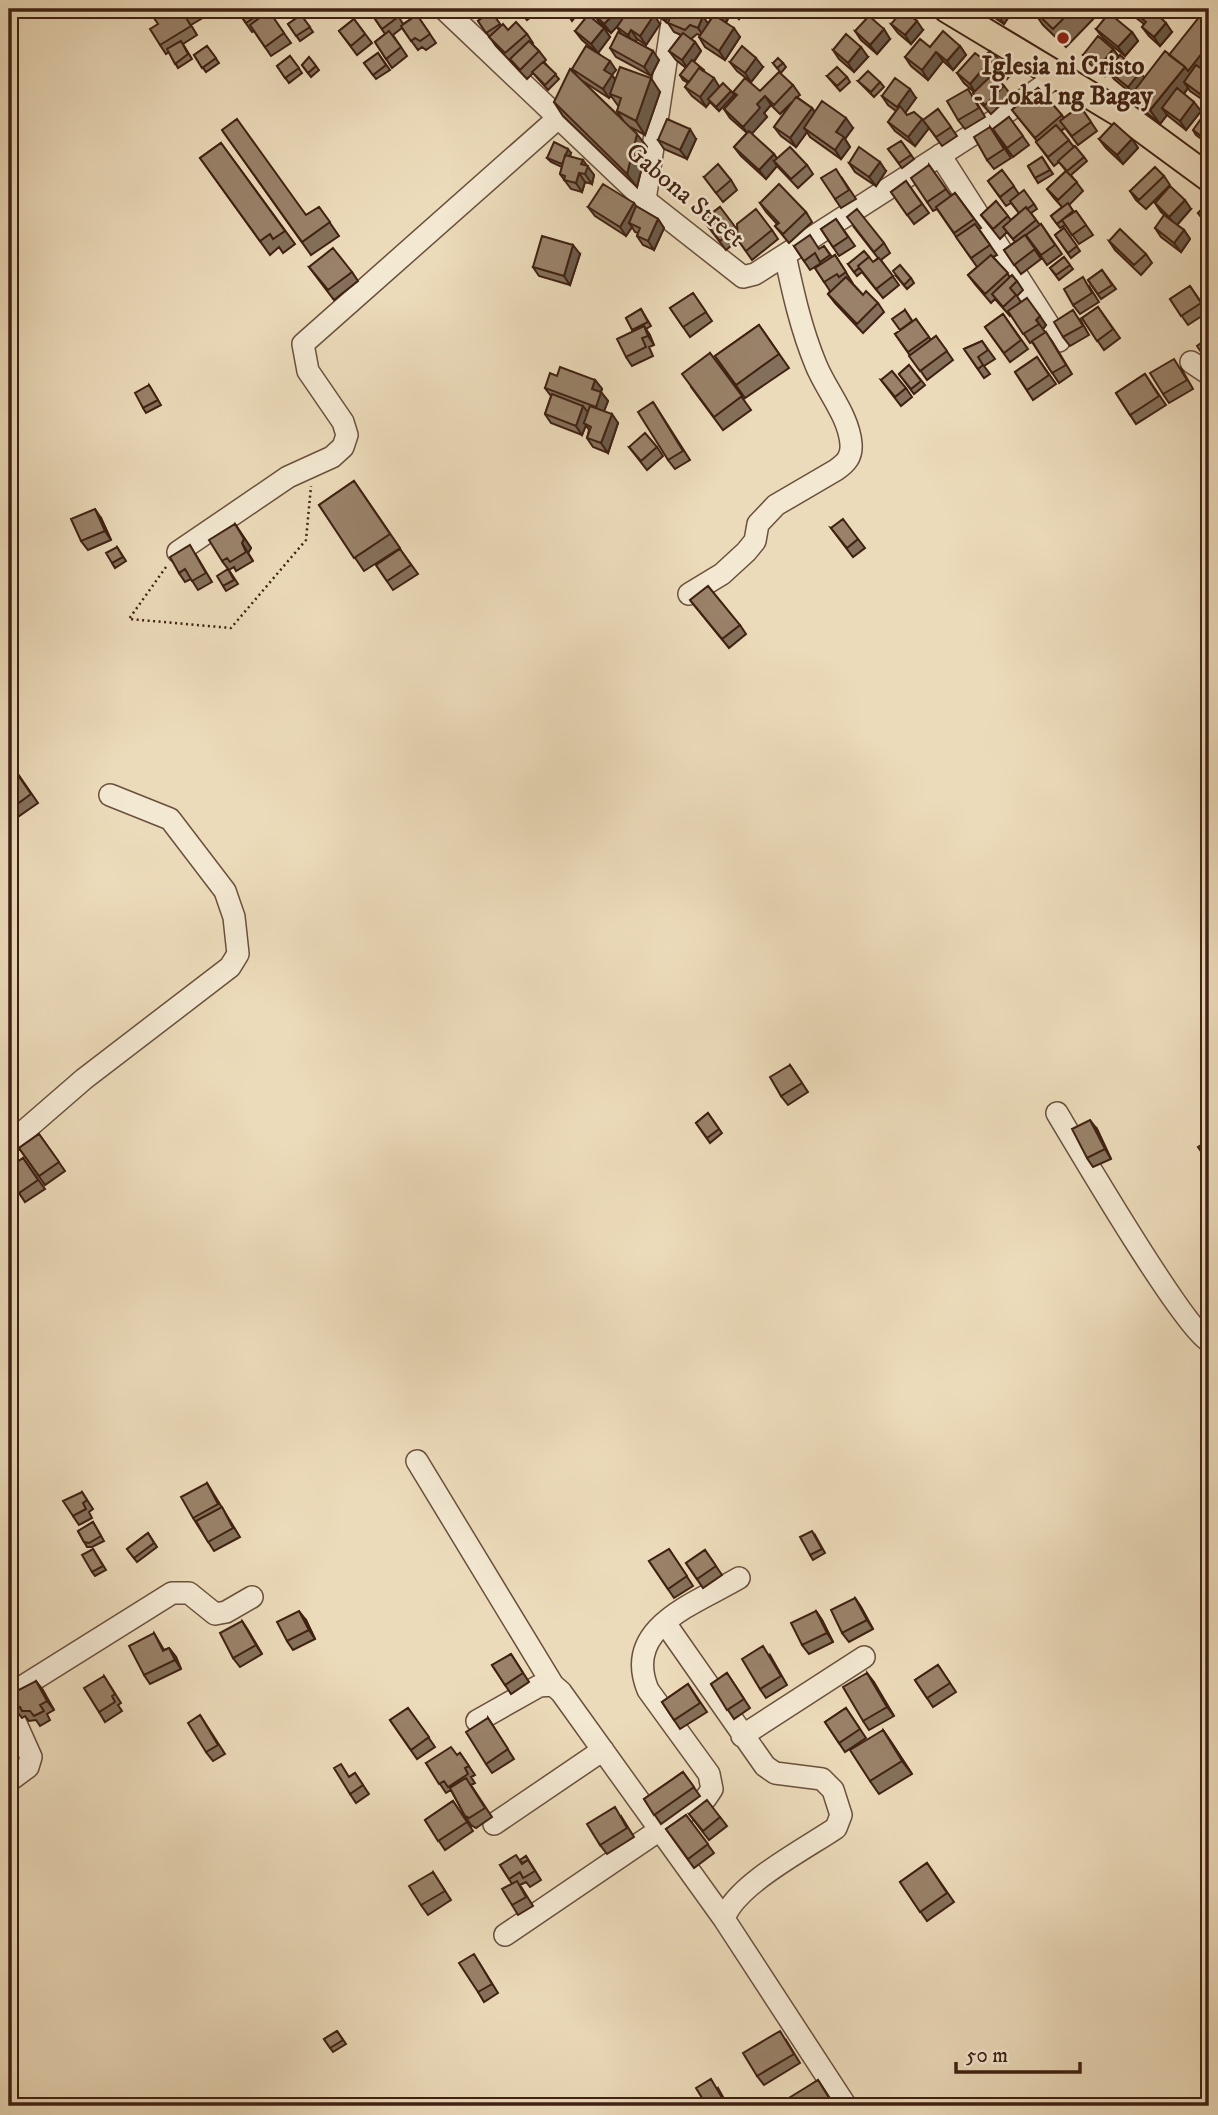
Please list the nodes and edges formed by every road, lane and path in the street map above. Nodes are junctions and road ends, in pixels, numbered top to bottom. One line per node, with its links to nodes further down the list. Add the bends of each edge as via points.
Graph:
1 (444, 9): 5 (street, Gabona Street)
2 (674, 9): 8 (street)
3 (947, 9): 4 (main road)
4 (1058, 75): 6 (street, Gabona Street); 7 (main road, via 1134,107)
5 (557, 119): 8 (street, Gabona Street); 13 (street, via 303,344 308,371 347,435 332,457)
6 (940, 155): 9 (street, Gabona Street); 10 (street)
7 (1209, 178)
8 (645, 200): 9 (street, Gabona Street, via 743,277)
9 (785, 255): 15 (street, via 801,326 848,428 852,453 836,470 764,516 746,552)
10 (1059, 341)
11 (1191, 362): 12 (street)
12 (1209, 374)
13 (313, 465): 14 (street); 14 (path, via 306,540 231,628 129,619)
14 (178, 552)
15 (689, 594)
16 (110, 795): 18 (street, via 170,819 225,891 234,917 238,954 230,967 84,1079)
17 (1057, 1113): 19 (street, via 1124,1223)
18 (9, 1144)
19 (1209, 1341)
20 (417, 1461): 25 (street)
21 (739, 1578): 23 (street)
22 (252, 1597): 26 (street, via 215,1614 189,1592 172,1593)
23 (665, 1623): 29 (street); 33 (street, via 654,1629 646,1643 642,1674 648,1690 709,1774 712,1789)
24 (864, 1657): 29 (street)
25 (553, 1685): 28 (street, via 539,1686); 30 (street)
26 (9, 1695)
27 (9, 1708): 31 (street, via 31,1757 28,1767)
28 (477, 1721)
29 (742, 1736): 34 (street, via 756,1757 775,1773 822,1779 832,1790 841,1815 836,1828 741,1892)
30 (603, 1750): 32 (street); 33 (street)
31 (9, 1781)
32 (494, 1824)
33 (661, 1829): 34 (street); 35 (street)
34 (724, 1919): 36 (street)
35 (505, 1935)
36 (846, 2106)

